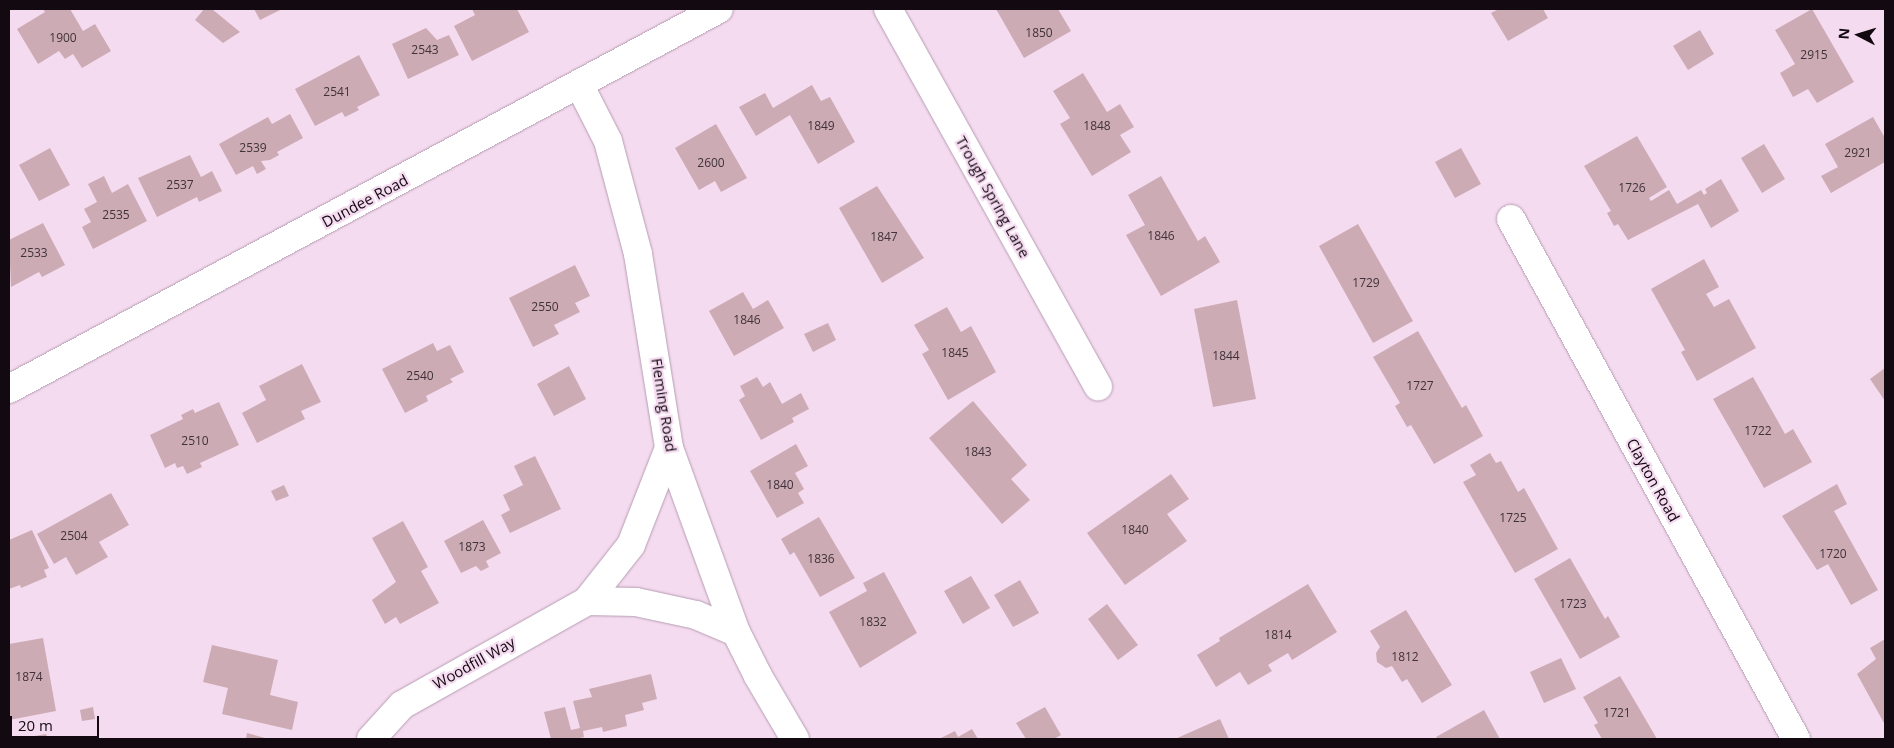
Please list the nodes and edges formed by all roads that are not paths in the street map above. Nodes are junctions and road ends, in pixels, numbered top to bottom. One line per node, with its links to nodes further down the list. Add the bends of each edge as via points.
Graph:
1 (719, 9): 3 (street, Dundee Road)
2 (888, 9): 5 (street, Trough Spring Lane)
3 (580, 86): 6 (street, Dundee Road); 7 (street, Fleming Road, via 608,142 638,254)
4 (1511, 219): 12 (street, Clayton Road)
5 (1098, 386)
6 (9, 389)
7 (669, 448): 8 (street, Woodfill Way, via 631,545); 9 (street, Fleming Road)
8 (587, 601): 9 (street, via 636,602 696,615); 10 (street, Woodfill Way, via 402,705)
9 (736, 632): 11 (street, Fleming Road)
10 (372, 739)
11 (796, 739)
12 (1796, 739)

